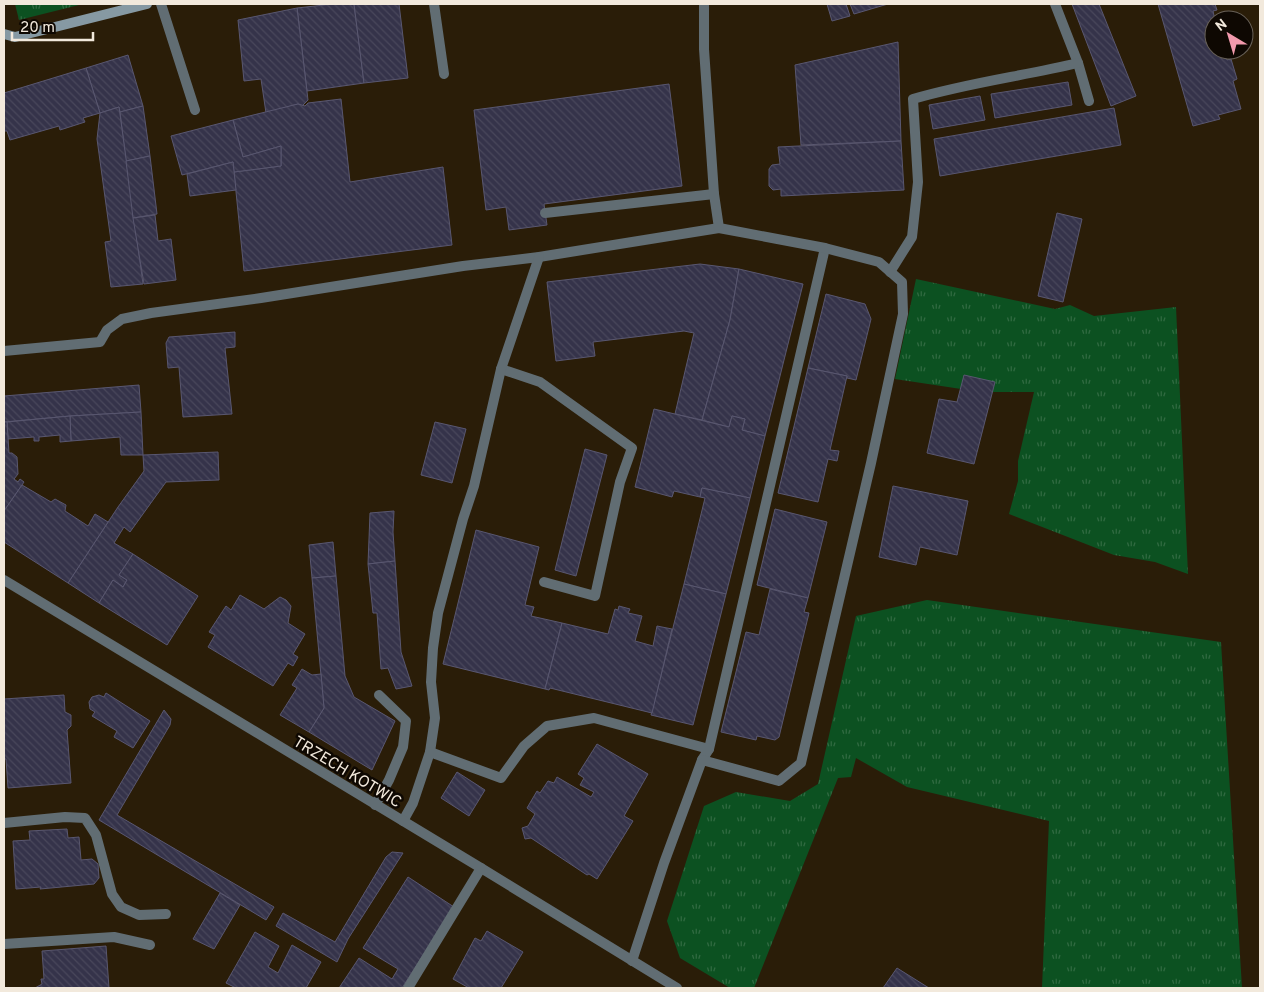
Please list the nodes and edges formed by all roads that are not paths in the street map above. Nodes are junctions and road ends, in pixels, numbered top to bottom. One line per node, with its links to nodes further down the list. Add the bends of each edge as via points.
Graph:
1 (147, 4): 7 (main road)
2 (162, 4): 12 (street)
3 (434, 4): 10 (street)
4 (704, 4): 13 (street)
5 (1055, 4): 9 (street)
6 (4, 34): 7 (main road)
7 (15, 36): 8 (street)
8 (4, 40)
9 (1078, 63): 11 (street); 18 (street, via 913,99 918,182 912,237)
10 (444, 74)
11 (1089, 101)
12 (194, 110)
13 (714, 194): 14 (street); 15 (street)
14 (545, 213)
15 (719, 228): 16 (street); 17 (street)
16 (825, 248): 18 (street, via 879,262); 24 (street)
17 (539, 257): 19 (street, via 122,318 107,330 100,342); 20 (street)
18 (890, 272): 26 (street, via 902,282 902,314 801,763 779,781)
19 (4, 351)
20 (501, 369): 22 (street, via 540,382 632,448 620,482 595,596); 25 (street, via 474,486 438,614 431,682 435,718)
21 (4, 580): 27 (street, TRZECH KOTWIC)
22 (544, 582)
23 (379, 695): 27 (street, via 406,721 403,747)
24 (708, 749): 25 (street, via 594,718 547,726 524,746 501,778); 26 (street)
25 (430, 752): 28 (street, via 413,804)
26 (702, 760): 34 (street)
27 (375, 805): 28 (street, TRZECH KOTWIC)
28 (403, 821): 30 (street, TRZECH KOTWIC)
29 (4, 823): 31 (street, via 85,818 96,835 112,894 121,907 139,915)
30 (482, 868): 34 (street, TRZECH KOTWIC); 35 (street)
31 (166, 914)
32 (4, 944): 33 (street, via 114,937)
33 (150, 945)
34 (632, 961): 36 (street, TRZECH KOTWIC)
35 (408, 988)
36 (677, 988)

